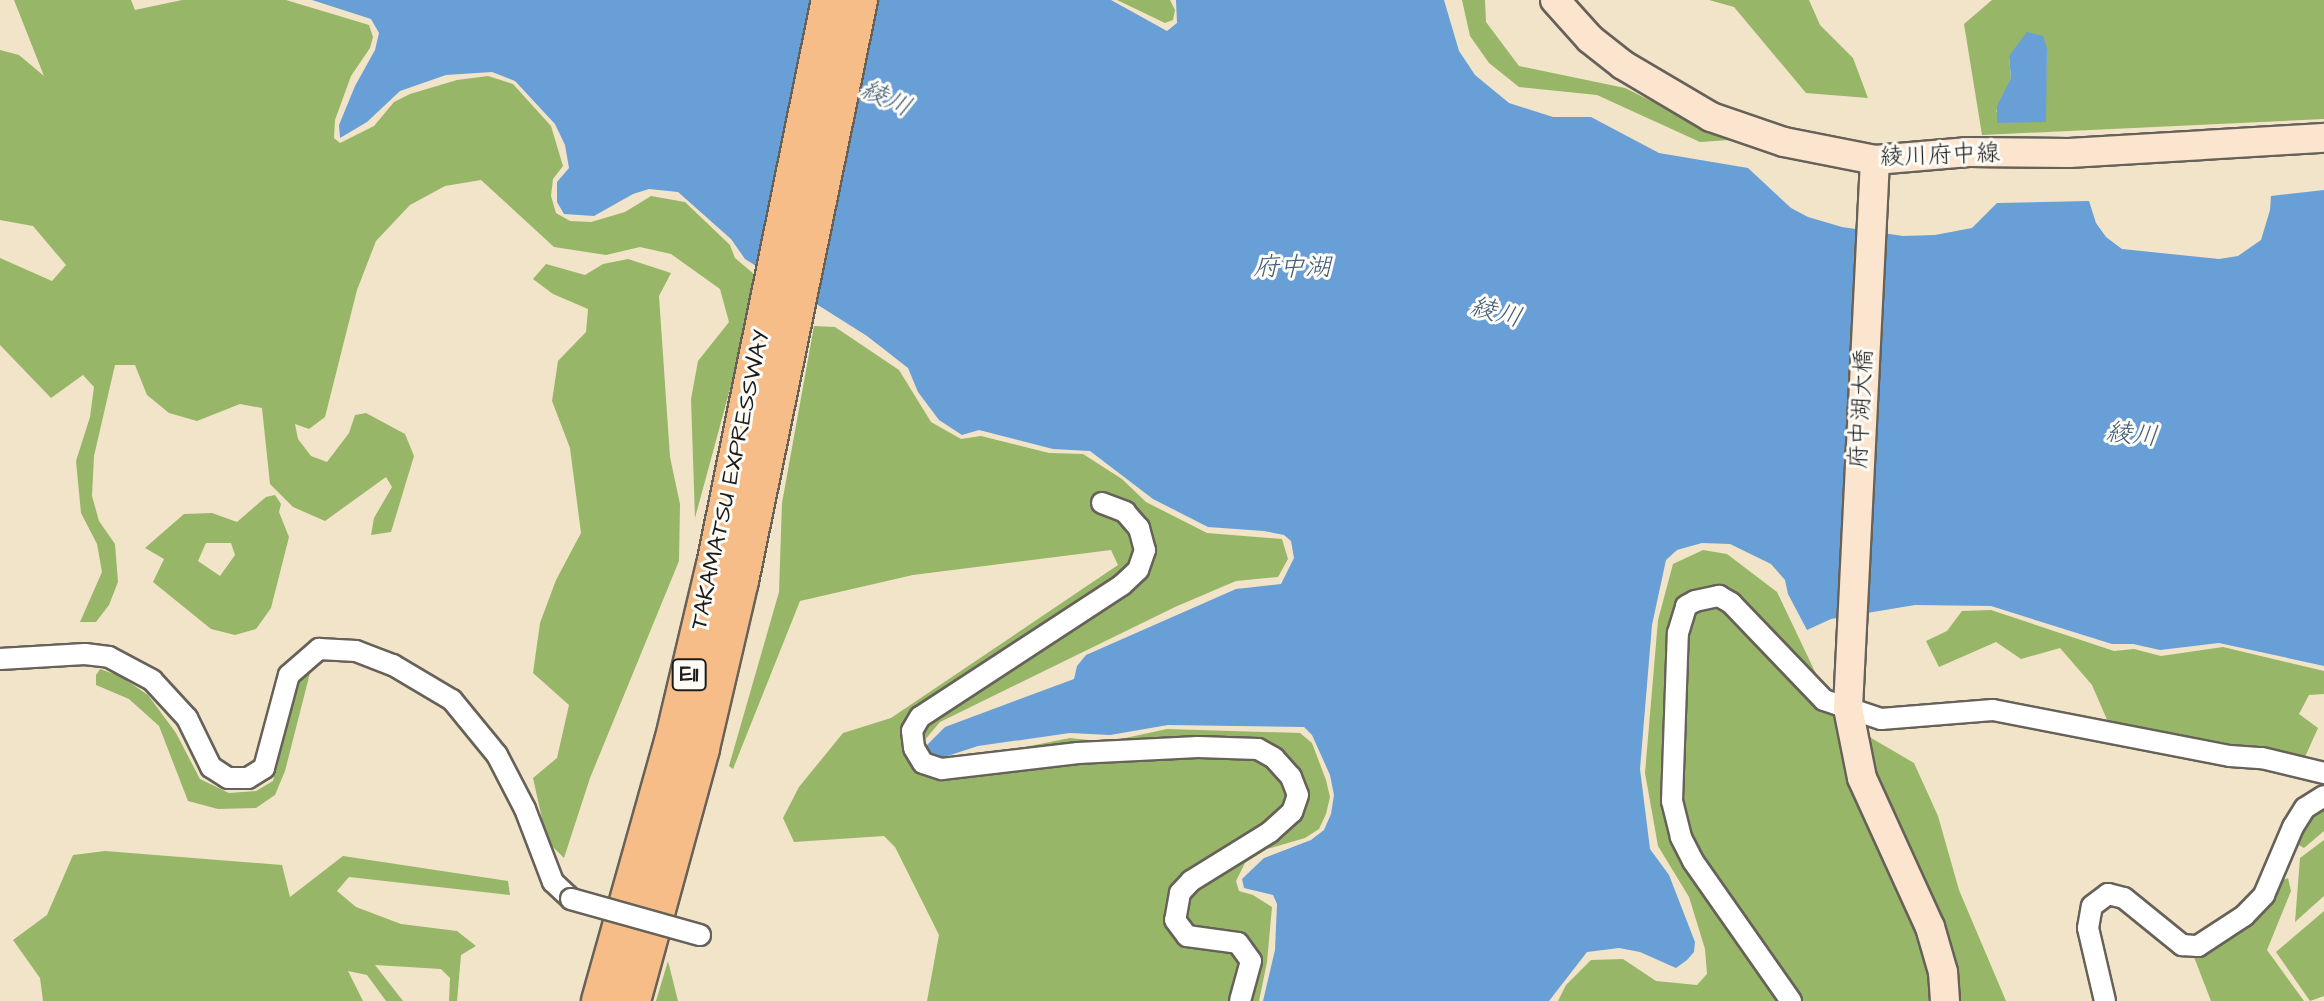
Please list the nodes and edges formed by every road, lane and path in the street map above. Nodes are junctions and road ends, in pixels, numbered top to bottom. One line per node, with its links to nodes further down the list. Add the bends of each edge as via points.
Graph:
1 (830, 0): 6 (highway, TAKAMATSU EXPRESSWAY / E11)
2 (859, 0): 6 (highway, TAKAMATSU EXPRESSWAY / E11)
3 (1555, 0): 5 (street, 綾川府中線, via 1590,39 1623,65 1711,117 1784,142)
4 (2324, 138): 5 (street, 綾川府中線)
5 (1875, 160): 9 (street, 府中湖大橋)
6 (773, 347): 13 (highway, TAKAMATSU EXPRESSWAY / E11, via 673,742); 14 (highway, TAKAMATSU EXPRESSWAY / E11, via 701,748)
7 (1102, 503): 15 (street, via 1125,512 1139,528 1145,550 1138,570 920,717 912,731 914,748 923,763 942,769 1078,753 1198,747 1258,749 1274,758 1298,795 1292,812 1270,832 1191,881 1180,893 1175,920 1187,936 1238,943 1251,961)
8 (0, 659): 12 (street, bridge, via 109,657 152,680 187,718 211,767 228,778 248,778 264,768 289,675 319,649 356,651 393,665 452,700 497,755 553,882 571,899)
9 (1848, 708): 10 (street, via 1896,720 1993,710); 16 (street, via 1824,700 1731,603 1707,596 1686,606 1678,633 1672,774 1681,837); 17 (street, 府中湖大橋, via 1862,778 1930,927)
10 (2324, 773)
11 (2324, 796): 18 (street, via 2305,808 2293,827 2264,895 2244,916 2198,946 2182,945 2124,898 2108,894 2092,906 2088,928)
12 (700, 935)
13 (600, 1001)
14 (632, 1001)
15 (1240, 1001)
16 (1791, 1001)
17 (1945, 1001)
18 (2105, 1001)

